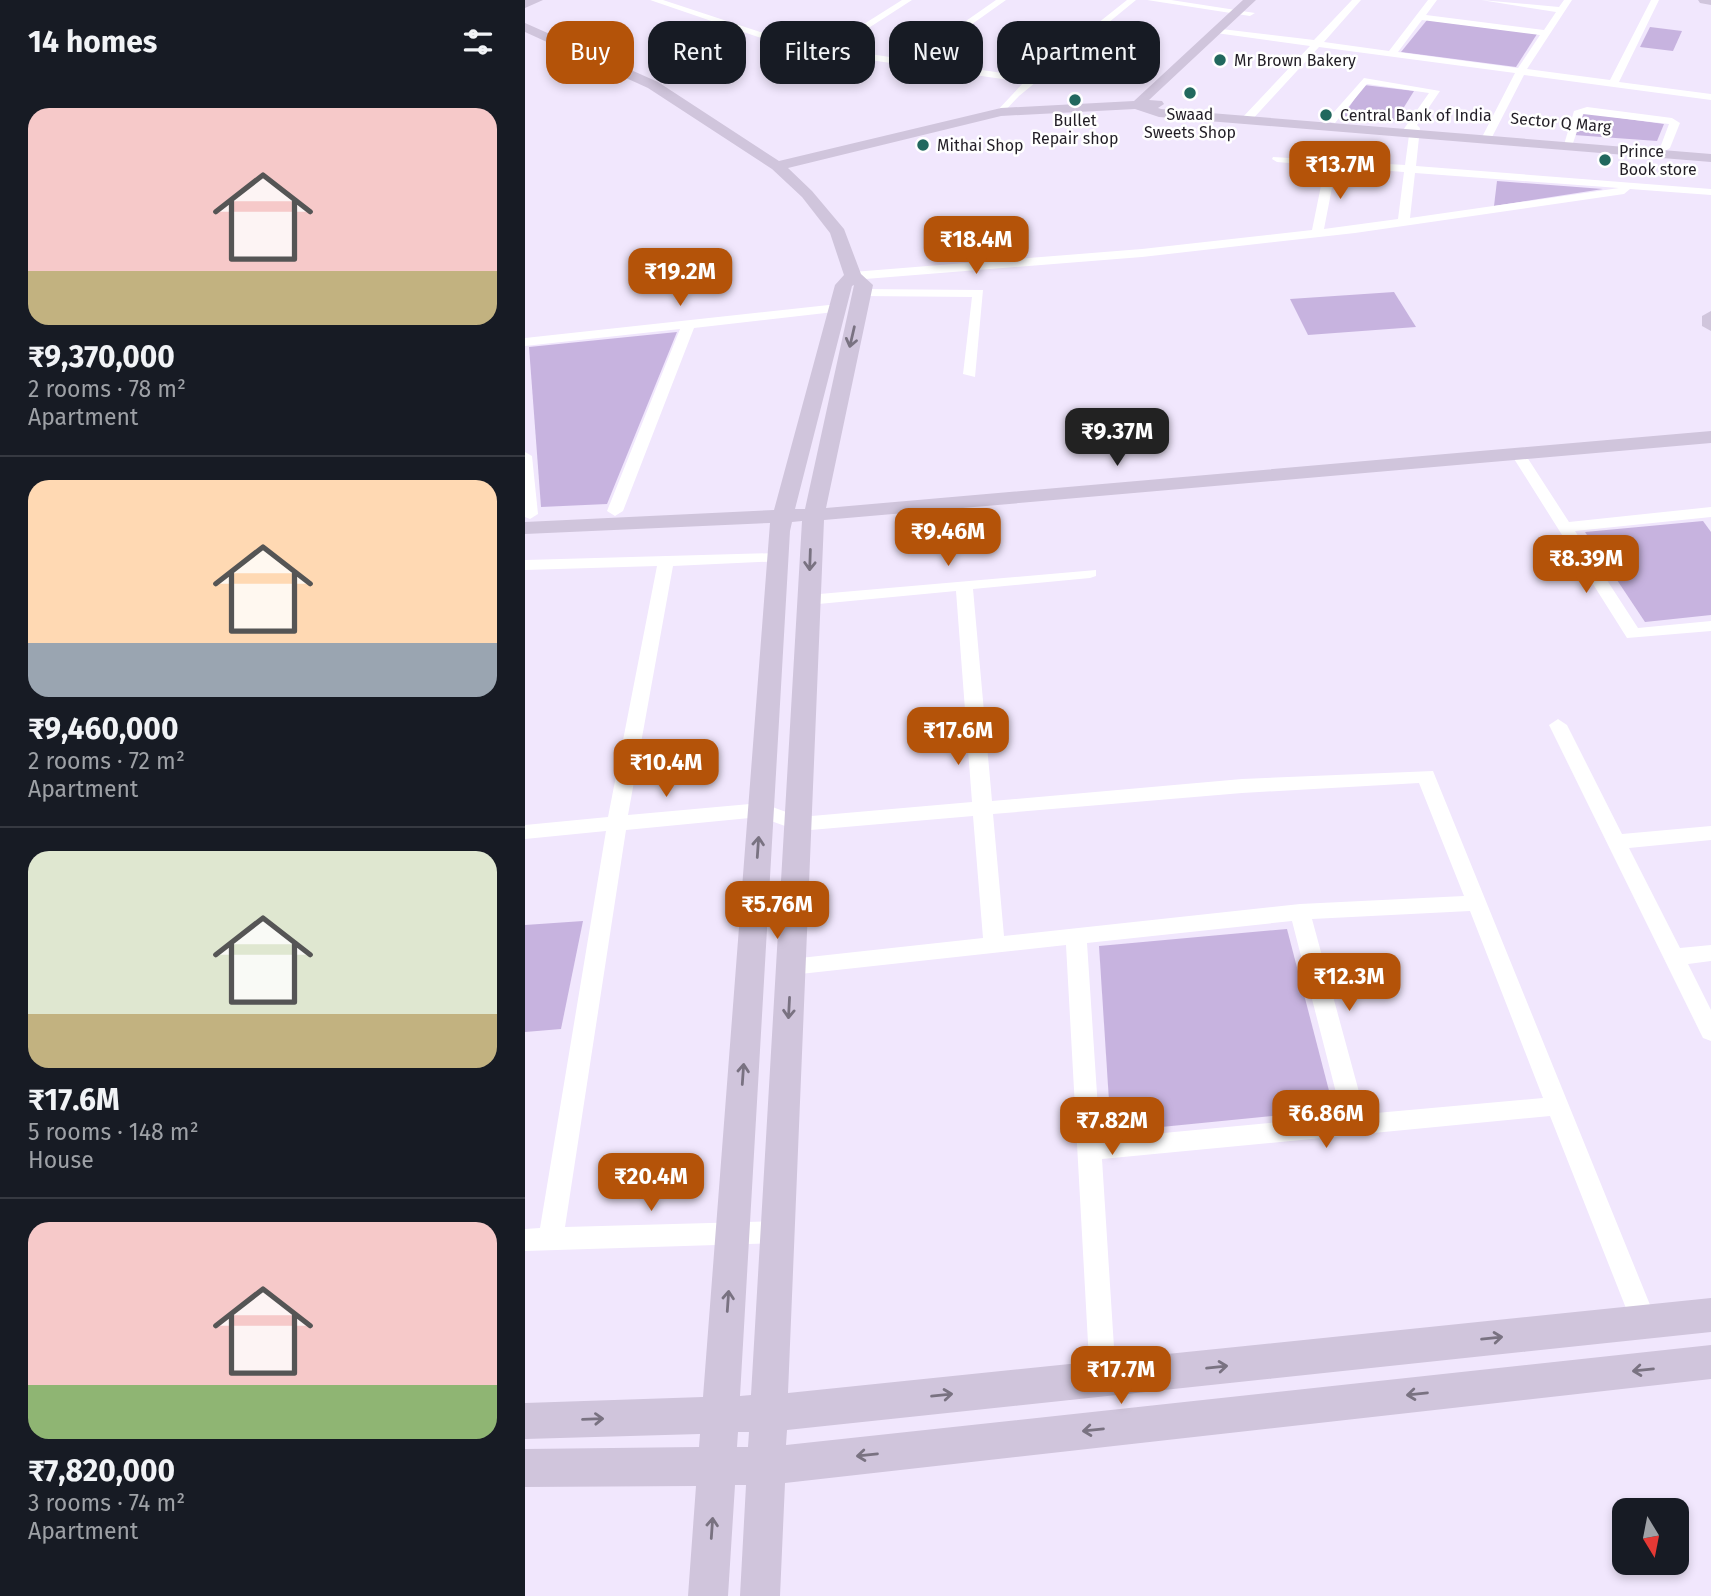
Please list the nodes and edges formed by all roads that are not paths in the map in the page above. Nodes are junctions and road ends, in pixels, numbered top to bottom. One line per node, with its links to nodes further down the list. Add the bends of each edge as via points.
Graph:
1 (537, 0): 15 (street)
2 (654, 0): 26 (street)
3 (908, 0): 19 (street)
4 (1002, 0): 20 (street)
5 (1132, 0): 21 (street)
6 (1151, 0): 16 (street)
7 (1263, 0): 16 (street)
8 (1357, 0): 27 (street)
9 (1433, 0): 18 (street)
10 (1485, 0): 17 (street)
11 (1567, 0): 17 (street)
12 (1655, 0): 31 (street)
13 (1704, 0): 14 (street)
14 (1711, 1)
15 (525, 4)
16 (1246, 8): 23 (street); 24 (street)
17 (1561, 10): 25 (street)
18 (1420, 17): 25 (street); 28 (street)
19 (875, 21)
20 (972, 21)
21 (1106, 21)
22 (525, 27): 46 (street, via 653,85)
23 (1216, 30): 24 (street); 34 (street, via 1141,100)
24 (1231, 32): 27 (street); 33 (street)
25 (1546, 33): 29 (street)
26 (760, 35)
27 (1317, 43): 28 (street); 36 (street)
28 (1392, 54): 29 (street)
29 (1521, 71): 31 (street); 39 (street)
30 (1029, 84): 35 (street)
31 (1613, 84): 32 (street)
32 (1711, 97)
33 (1159, 103): 34 (street); 36 (street, via 1165,108)
34 (1139, 107): 35 (street); 36 (street, via 1159,113)
35 (1000, 112): 46 (street)
36 (1248, 117): 37 (street); 38 (street)
37 (1331, 121): 38 (street); 38 (street, via 1364,81 1435,91)
38 (1411, 130): 39 (street); 47 (street)
39 (1487, 136): 40 (street)
40 (1568, 143): 41 (street, Sector Q Marg); 41 (street, via 1579,111 1587,110 1672,121); 43 (street)
41 (1665, 148): 42 (street, Sector Q Marg)
42 (1711, 151)
43 (1711, 158)
44 (1276, 159): 45 (street)
45 (1331, 163): 47 (street); 51 (street)
46 (777, 166): 52 (street, via 838,232)
47 (1410, 170): 48 (street); 50 (street)
48 (1626, 186): 49 (street); 50 (street, via 1624,191)
49 (1711, 192)
50 (1404, 222): 51 (street)
51 (1317, 233): 52 (street)
52 (857, 284): 53 (street, via 844,285); 58 (street, via 979,293); 64 (street, one-way to 64)
53 (838, 308): 55 (street); 65 (street)
54 (1711, 316): 56 (street)
55 (689, 324): 57 (street); 66 (street)
56 (1711, 326)
57 (525, 342)
58 (970, 374)
59 (1711, 424): 63 (street)
60 (1711, 437): 61 (street)
61 (1518, 454): 63 (street); 69 (street)
62 (525, 456): 68 (street)
63 (1196, 476): 64 (street)
64 (815, 508): 65 (street); 75 (street, one-way to 75)
65 (785, 510): 66 (street); 68 (street); 70 (street)
66 (615, 511): 68 (street)
67 (1710, 514): 69 (street)
68 (527, 519)
69 (1565, 527): 76 (street, via 1633,634)
70 (777, 558): 71 (street); 79 (street)
71 (666, 561): 72 (street); 80 (street)
72 (525, 565)
73 (1090, 573): 74 (street)
74 (964, 586): 75 (street); 78 (street)
75 (808, 600): 81 (street)
76 (1711, 626)
77 (1558, 725): 84 (street)
78 (981, 809): 81 (street); 85 (street, via 1426,775); 88 (street)
79 (761, 810): 80 (street); 81 (street); 97 (street, one-way to 79)
80 (617, 824): 82 (street); 98 (street)
81 (799, 824): 91 (street)
82 (525, 832)
83 (1711, 832): 84 (street)
84 (1615, 842): 90 (street)
85 (1478, 903): 86 (street); 93 (street)
86 (1300, 912): 87 (street); 94 (street)
87 (1076, 937): 88 (street); 95 (street)
88 (994, 946): 91 (street)
89 (1711, 953): 90 (street)
90 (1673, 957): 92 (street)
91 (792, 967): 96 (street, one-way to 96)
92 (1711, 1032)
93 (1558, 1106): 94 (street); 101 (street)
94 (1356, 1125): 95 (street)
95 (1089, 1150): 103 (street)
96 (779, 1232): 97 (street); 104 (street)
97 (732, 1233): 98 (street); 105 (street, one-way to 97)
98 (551, 1239): 99 (street)
99 (525, 1240)
100 (1711, 1315): 101 (street)
101 (1644, 1322): 103 (street, one-way to 101)
102 (1711, 1362): 108 (street, one-way to 108)
103 (1104, 1379): 104 (street, one-way to 103)
104 (770, 1413): 105 (street); 108 (street)
105 (720, 1415): 106 (street, one-way to 105); 107 (street)
106 (525, 1421)
107 (717, 1466): 108 (street); 109 (street); 110 (street, one-way to 107)
108 (767, 1466): 111 (street)
109 (525, 1468)
110 (708, 1596)
111 (760, 1596)

